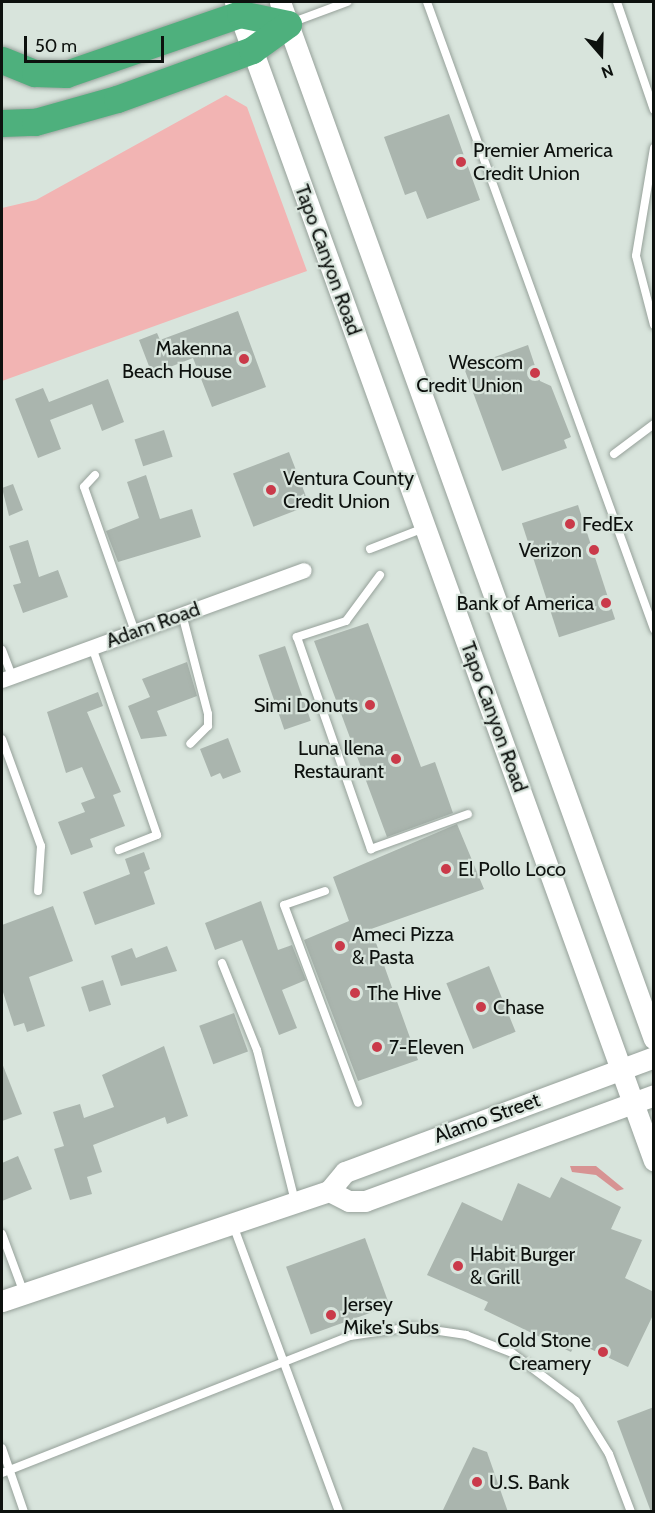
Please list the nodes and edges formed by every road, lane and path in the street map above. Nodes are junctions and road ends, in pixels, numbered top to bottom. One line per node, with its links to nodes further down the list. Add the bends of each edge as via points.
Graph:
1 (347, 2): 5 (lane)
2 (427, 2): 20 (lane)
3 (617, 2): 8 (lane)
4 (238, 8): 5 (highway); 6 (main road, Tapo Canyon Road); 7 (highway, via 66,74 35,73)
5 (284, 13): 6 (highway); 32 (main road)
6 (252, 50): 9 (highway, via 75,113); 15 (main road, Tapo Canyon Road)
7 (2, 60)
8 (654, 110)
9 (2, 123)
10 (654, 148): 11 (lane, via 636,256)
11 (654, 325)
12 (654, 424): 13 (lane)
13 (614, 454)
14 (94, 474): 21 (lane, via 84,487)
15 (424, 528): 16 (lane); 34 (main road, Tapo Canyon Road)
16 (370, 549)
17 (304, 570): 19 (street, Adam Road)
18 (380, 575): 27 (lane, via 346,621 297,637 371,849)
19 (182, 614): 21 (street, Adam Road); 26 (lane, via 208,714 208,726)
20 (654, 629)
21 (135, 632): 22 (street, Adam Road)
22 (92, 647): 24 (street, Adam Road); 28 (lane, via 157,835)
23 (2, 650): 24 (lane)
24 (7, 678)
25 (2, 739): 29 (lane, via 41,846)
26 (190, 744)
27 (468, 814)
28 (119, 850)
29 (38, 891)
30 (325, 891): 36 (lane, via 284,905)
31 (222, 963): 39 (lane, via 256,1050)
32 (654, 1039)
33 (654, 1057): 34 (main road, Alamo Street)
34 (621, 1069): 35 (main road, Tapo Canyon Road); 38 (main road, Alamo Street, via 345,1172)
35 (644, 1099): 37 (main road, Tapo Canyon Road); 38 (main road, Alamo Street, via 365,1201 349,1202)
36 (358, 1103)
37 (654, 1161)
38 (329, 1191): 39 (main road, Alamo Street)
39 (295, 1202): 40 (main road, Alamo Street)
40 (232, 1223): 42 (main road, Alamo Street); 44 (lane)
41 (2, 1234): 42 (lane)
42 (24, 1293): 43 (main road, Alamo Street)
43 (2, 1301)
44 (283, 1362): 46 (lane); 48 (lane); 49 (lane, via 350,1335 412,1327 466,1335 512,1353 576,1401 609,1454)
45 (2, 1448): 46 (lane)
46 (5, 1471): 47 (lane)
47 (24, 1512)
48 (339, 1512)
49 (631, 1512)

